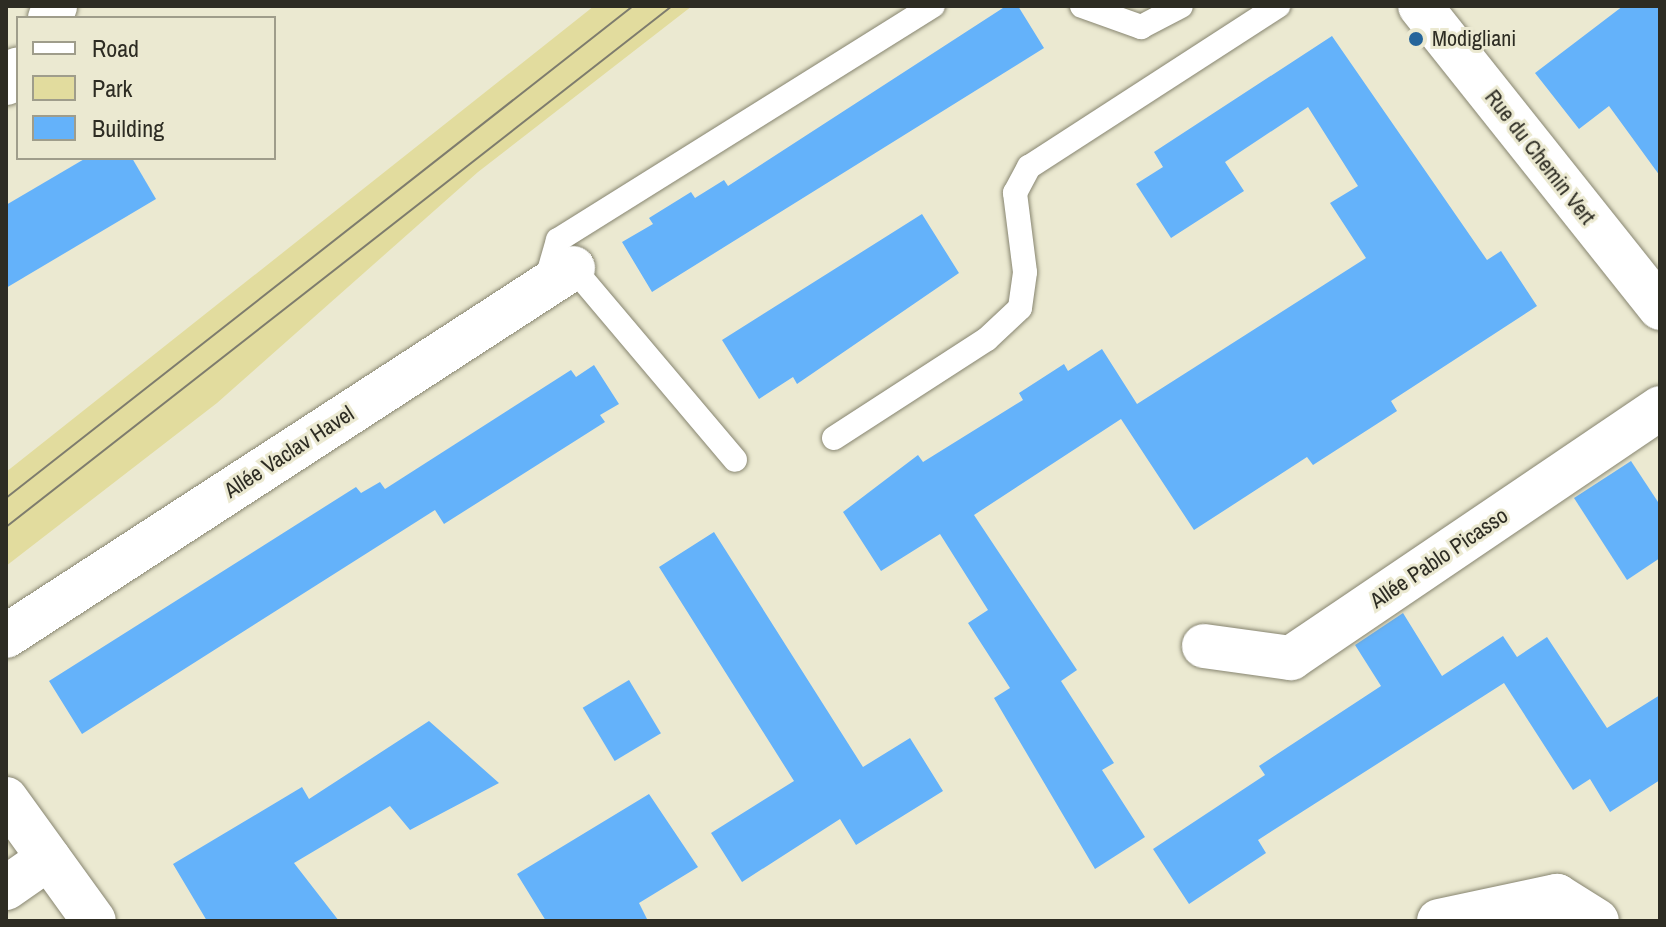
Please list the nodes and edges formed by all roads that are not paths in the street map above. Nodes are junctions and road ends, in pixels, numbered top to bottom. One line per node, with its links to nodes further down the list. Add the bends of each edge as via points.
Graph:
1 (933, 6): 6 (lane, via 558,240)
2 (1082, 6): 3 (lane, via 1141,27)
3 (1181, 6)
4 (1278, 6): 9 (lane, via 1029,167 1015,193 1025,272 1020,308 987,339)
5 (1420, 6): 7 (street, Rue du Chemin Vert)
6 (559, 277): 10 (lane); 11 (street, Allée Vaclav Havel)
7 (1660, 308)
8 (1660, 408): 12 (street, Allée Pablo Picasso, via 1291,658)
9 (834, 438)
10 (735, 460)
11 (6, 636)
12 (1204, 646)
13 (6, 799): 14 (street)
14 (49, 858): 15 (street); 16 (street)
15 (6, 888)
16 (94, 921)
17 (1439, 921): 18 (street, via 1546,896 1579,905)
18 (1597, 921)

